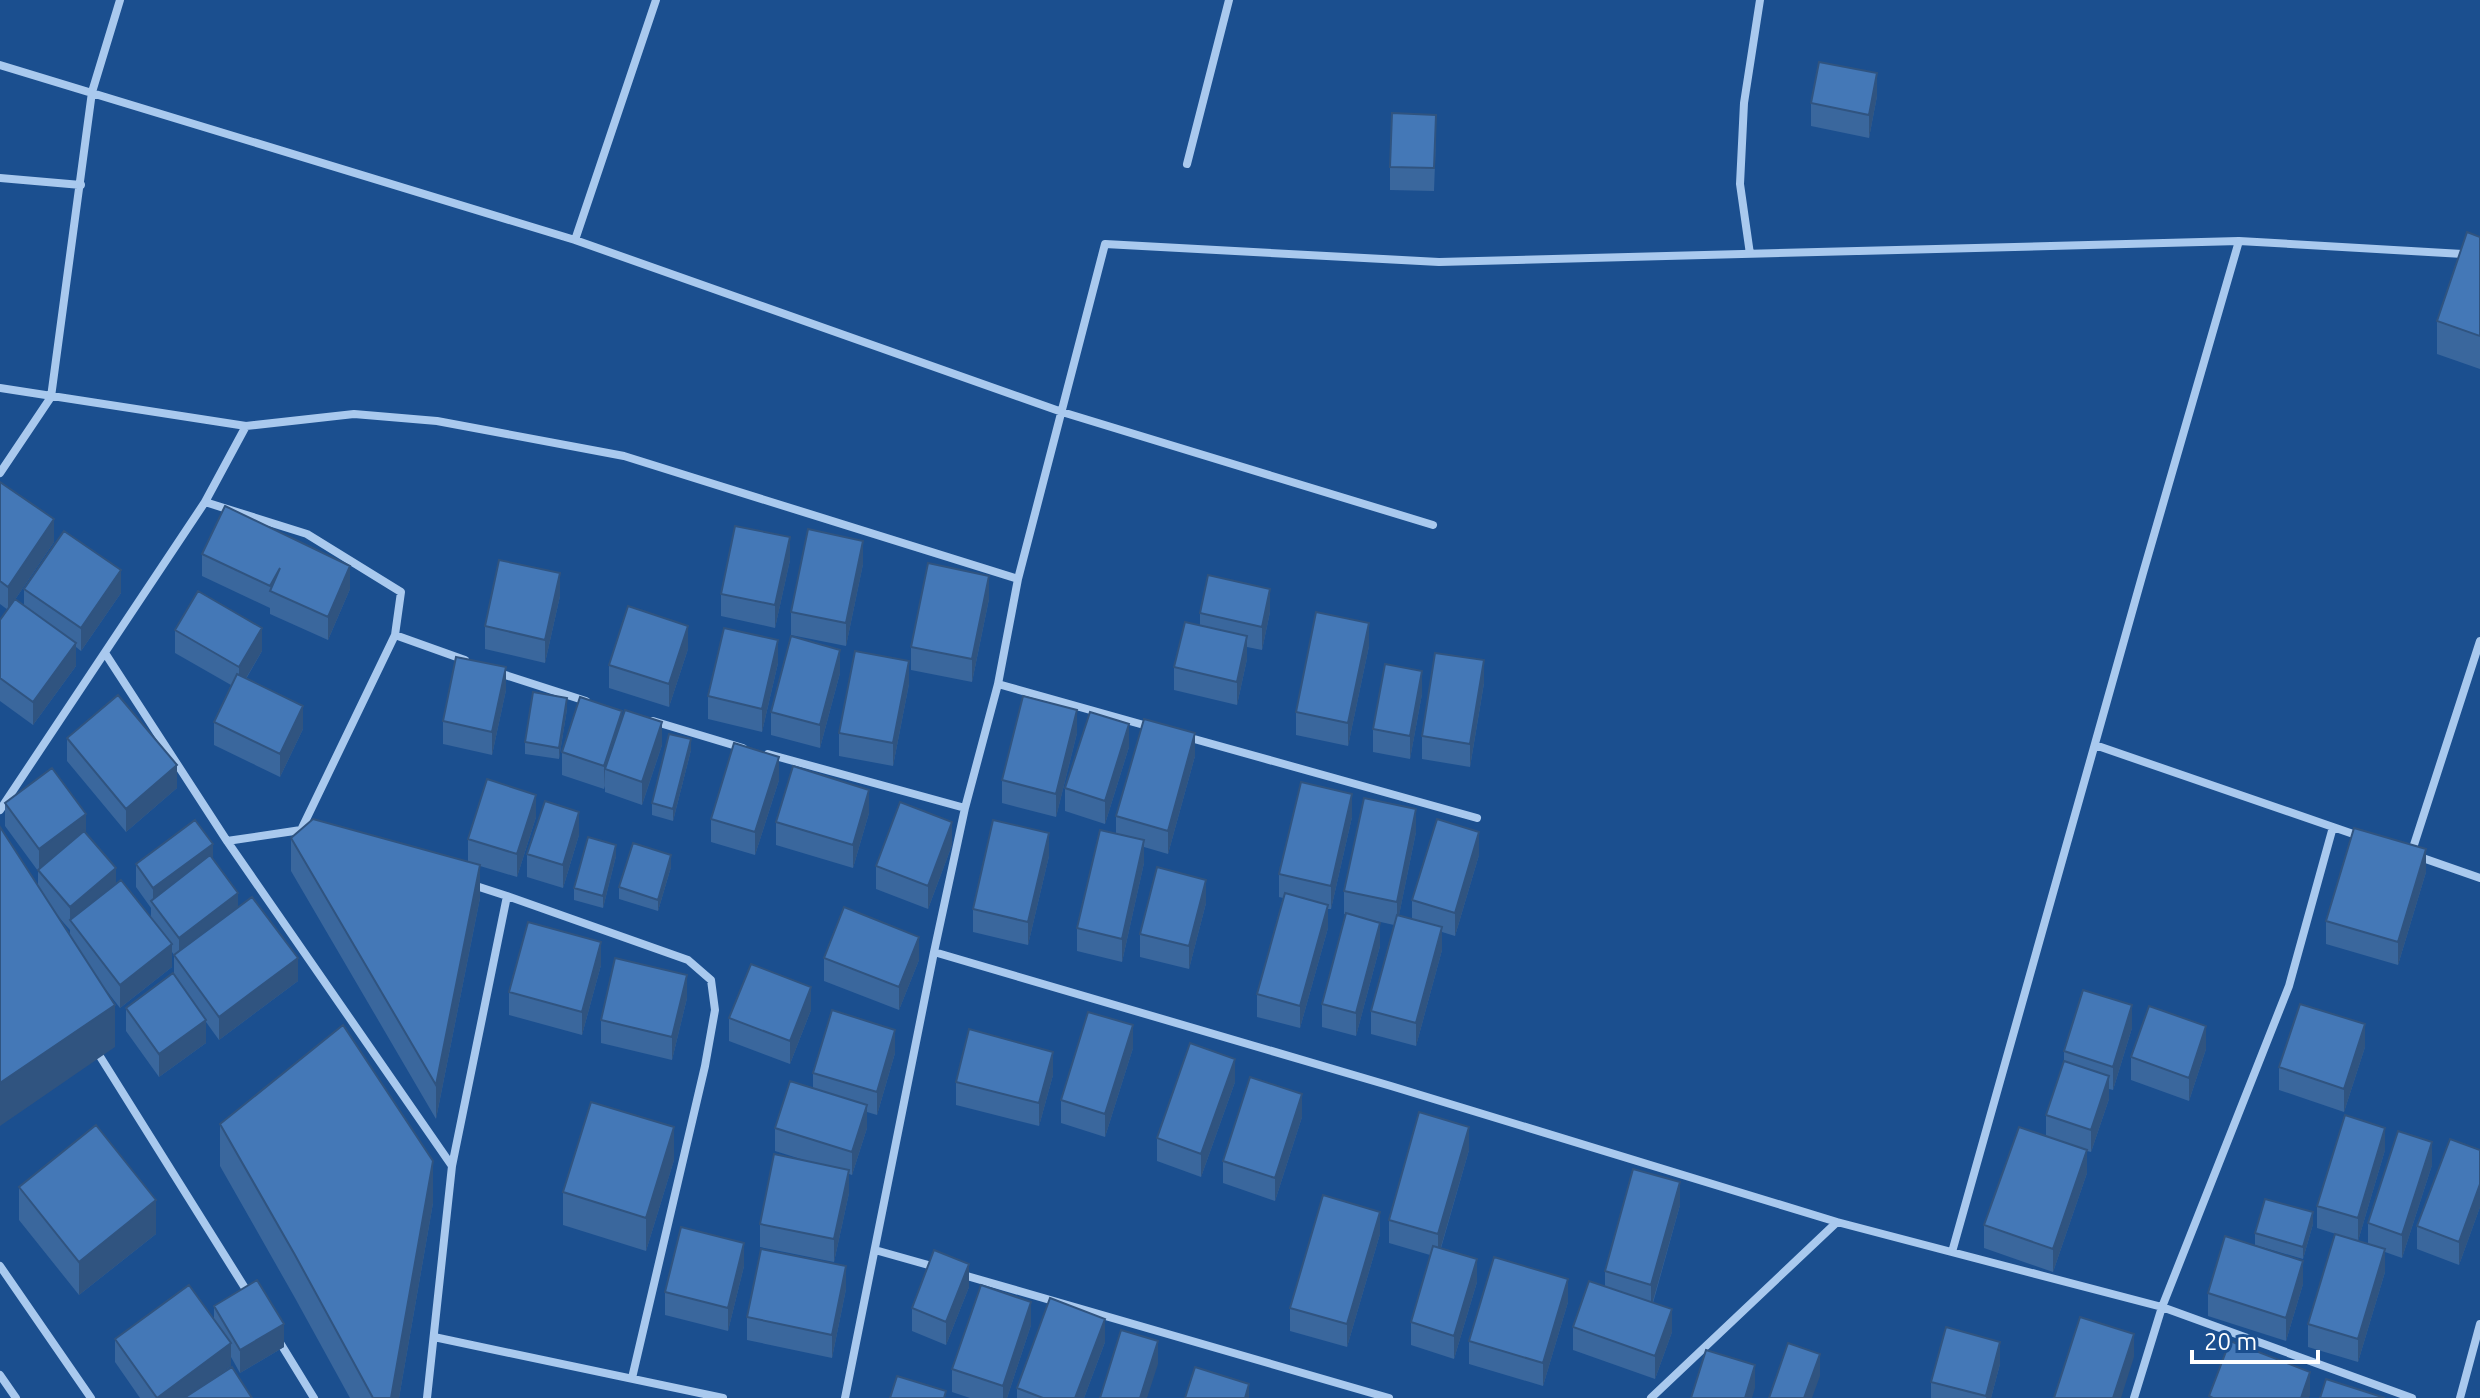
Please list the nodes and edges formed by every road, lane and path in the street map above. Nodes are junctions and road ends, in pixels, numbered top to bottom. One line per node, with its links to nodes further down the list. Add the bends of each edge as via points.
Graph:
1 (120, 0): 6 (street)
2 (656, 0): 10 (street)
3 (1229, 0): 7 (street)
4 (1760, 0): 12 (street, via 1744,103 1740,184)
5 (0, 65): 6 (street)
6 (92, 92): 9 (street); 10 (street)
7 (1187, 164)
8 (0, 178): 9 (street)
9 (81, 185): 15 (street)
10 (575, 240): 16 (street)
11 (2239, 241): 12 (street); 13 (street); 30 (street)
12 (1750, 254): 16 (street, via 1439,262 1105,244)
13 (2480, 255)
14 (0, 388): 15 (street)
15 (51, 397): 17 (street); 18 (street)
16 (1062, 412): 20 (street); 21 (street)
17 (246, 426): 19 (street); 21 (street, via 354,414 437,421 624,456)
18 (0, 473)
19 (205, 502): 22 (street, via 307,534 401,592); 24 (street)
20 (1433, 525)
21 (1018, 579): 25 (street)
22 (395, 635): 26 (street); 37 (street)
23 (2480, 641): 42 (street)
24 (105, 653): 34 (street); 39 (street)
25 (998, 684): 28 (street); 33 (street)
26 (597, 704)
27 (642, 718): 31 (street)
28 (1162, 730)
29 (1177, 734): 35 (street)
30 (2095, 745): 36 (street); 51 (street)
31 (747, 749)
32 (761, 753): 33 (street)
33 (965, 808): 46 (street)
34 (0, 810)
35 (1477, 818)
36 (2333, 827): 40 (street); 54 (street, via 2289,986)
37 (301, 830): 38 (street); 39 (street)
38 (316, 835)
39 (227, 841): 48 (street)
40 (2372, 841)
41 (2398, 850): 42 (street)
42 (2411, 854): 43 (street)
43 (2480, 878)
44 (463, 882): 45 (street)
45 (507, 896): 48 (street); 59 (street, via 688,960 711,980 715,1010 705,1066)
46 (934, 952): 49 (street); 50 (street)
47 (93, 1046): 53 (street)
48 (452, 1166): 57 (street)
49 (1837, 1222): 51 (street); 67 (street)
50 (875, 1250): 65 (street); 66 (street)
51 (1952, 1252): 54 (street)
52 (0, 1266): 61 (street)
53 (255, 1303)
54 (2162, 1307): 68 (street); 69 (street)
55 (2480, 1324): 70 (street)
56 (272, 1330): 62 (street)
57 (434, 1337): 59 (street); 63 (street)
58 (0, 1375): 60 (street)
59 (632, 1378): 64 (street)
60 (16, 1398)
61 (91, 1398)
62 (314, 1398)
63 (427, 1398)
64 (723, 1398)
65 (845, 1398)
66 (1389, 1398)
67 (1651, 1398)
68 (2134, 1398)
69 (2412, 1398)
70 (2460, 1398)

